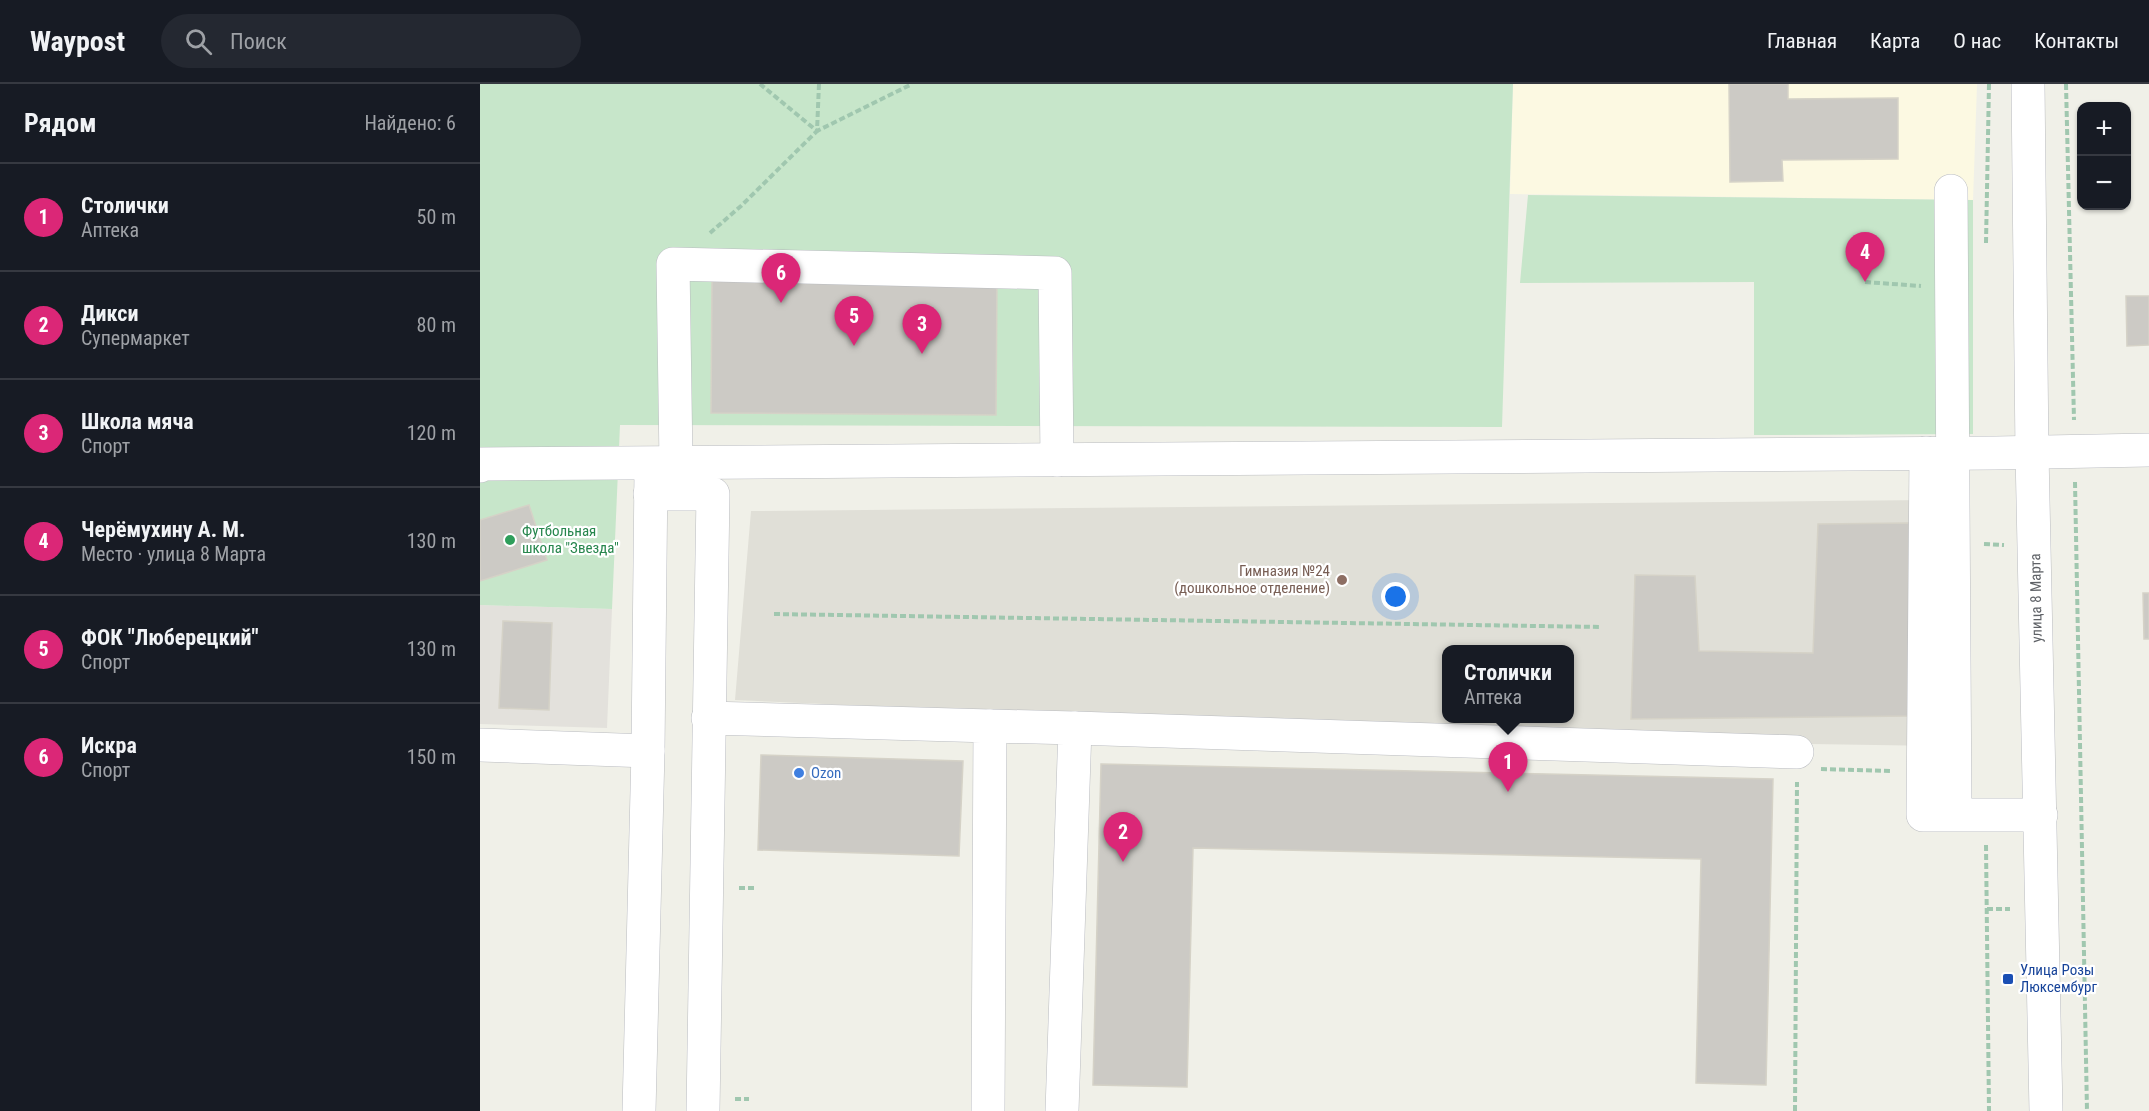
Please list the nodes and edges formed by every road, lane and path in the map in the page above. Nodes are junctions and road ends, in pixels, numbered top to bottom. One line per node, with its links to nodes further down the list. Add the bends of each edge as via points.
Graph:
1 (760, 84): 6 (path)
2 (819, 84): 6 (path)
3 (912, 84): 6 (path)
4 (2028, 84): 14 (street, улица 8 Марта)
5 (2066, 84): 12 (path)
6 (817, 131): 8 (path, via 741,206)
7 (1952, 191): 10 (street)
8 (673, 264): 15 (street, via 1055,273); 17 (street)
9 (1865, 282): 10 (path)
10 (1952, 288): 13 (street)
11 (2149, 450): 12 (street)
12 (2074, 452): 14 (street); 35 (path)
13 (1940, 453): 14 (street); 15 (street); 26 (street); 27 (street)
14 (2032, 453): 28 (street, улица 8 Марта)
15 (1057, 460): 17 (street)
16 (480, 466): 17 (street)
17 (659, 473): 20 (street, via 713,494); 24 (street)
18 (774, 614): 19 (path)
19 (1601, 627)
20 (708, 718): 21 (street); 30 (street)
21 (990, 726): 22 (street); 31 (street)
22 (1075, 728): 25 (street); 32 (street)
23 (480, 745): 24 (street)
24 (648, 751): 29 (street)
25 (1797, 760): 26 (path); 33 (path)
26 (1923, 772): 27 (street, via 1923,815)
27 (1955, 814): 28 (street)
28 (2041, 815): 34 (street, улица 8 Марта)
29 (639, 1111)
30 (702, 1111)
31 (988, 1111)
32 (1062, 1111)
33 (1795, 1111)
34 (2046, 1111)
35 (2087, 1111)

